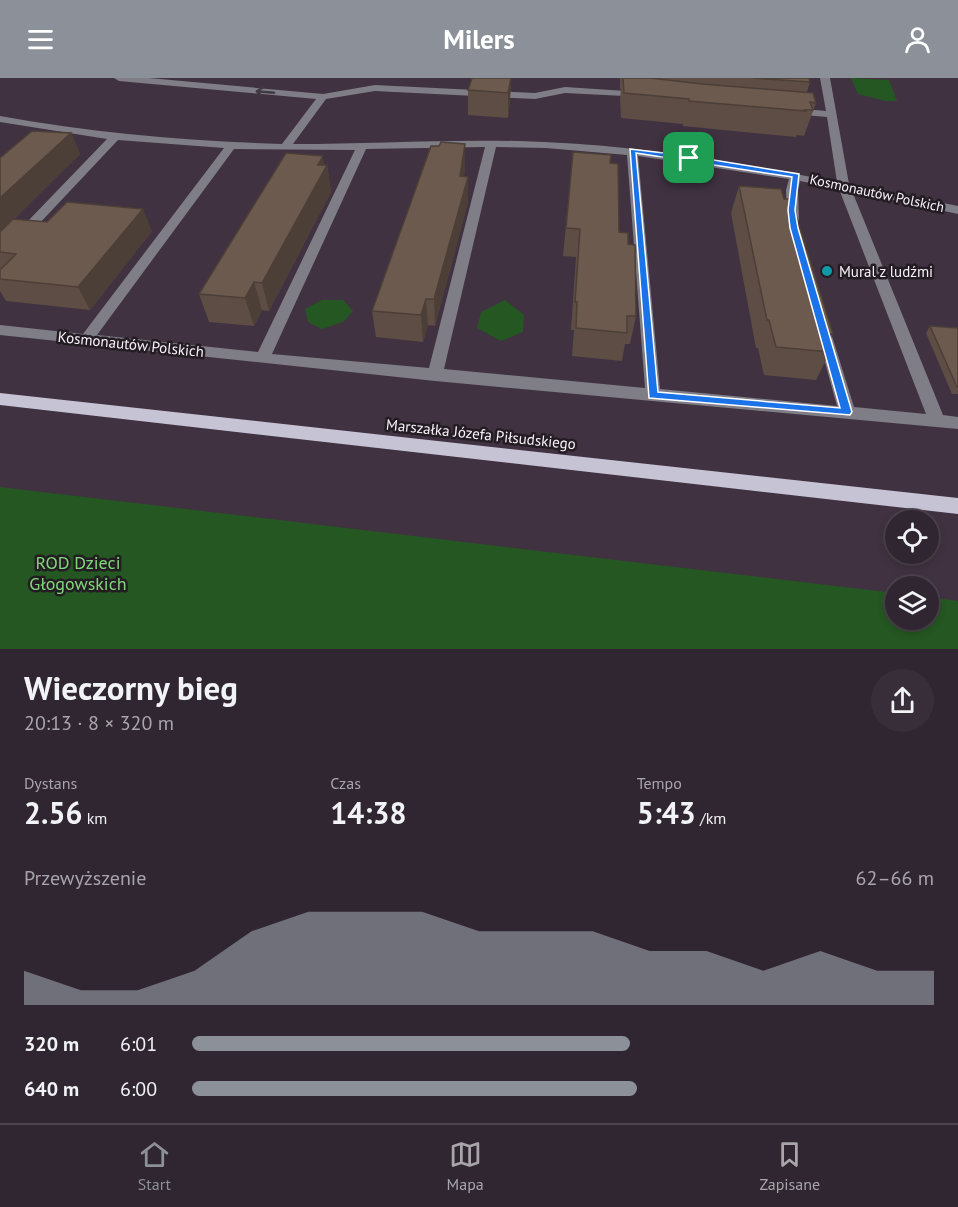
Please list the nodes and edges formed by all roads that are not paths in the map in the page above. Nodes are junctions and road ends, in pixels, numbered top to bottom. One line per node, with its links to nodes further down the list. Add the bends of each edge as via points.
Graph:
1 (119, 78): 3 (street, one-way to 1)
2 (825, 78): 6 (street)
3 (323, 97): 4 (street, via 375,88 534,96 565,90); 12 (street)
4 (655, 97)
5 (786, 110): 6 (street)
6 (832, 114): 15 (street)
7 (3, 122): 8 (street, Kosmonautów Polskich)
8 (115, 137): 9 (street, Kosmonautów Polskich); 18 (street)
9 (232, 144): 12 (street, Kosmonautów Polskich); 21 (street)
10 (491, 144): 11 (street, Kosmonautów Polskich); 13 (street, Kosmonautów Polskich); 23 (street)
11 (362, 146): 12 (street, Kosmonautów Polskich); 22 (street)
12 (285, 147)
13 (632, 151): 14 (street, Kosmonautów Polskich); 24 (street)
14 (796, 176): 15 (street, Kosmonautów Polskich); 17 (street, Kosmonautów Polskich, via 792,190)
15 (843, 184): 16 (street, Kosmonautów Polskich); 27 (street)
16 (958, 210)
17 (794, 228)
18 (0, 257)
19 (820, 320): 26 (street)
20 (0, 330): 21 (street, Kosmonautów Polskich)
21 (87, 339): 22 (street, Kosmonautów Polskich)
22 (263, 358): 23 (street, Kosmonautów Polskich)
23 (435, 375): 24 (street, Kosmonautów Polskich)
24 (653, 395): 26 (street, Kosmonautów Polskich)
25 (0, 399): 29 (main road, Marszałka Józefa Piłsudskiego)
26 (846, 412): 27 (street, Kosmonautów Polskich)
27 (937, 421): 28 (street, Kosmonautów Polskich)
28 (958, 423)
29 (958, 506)

